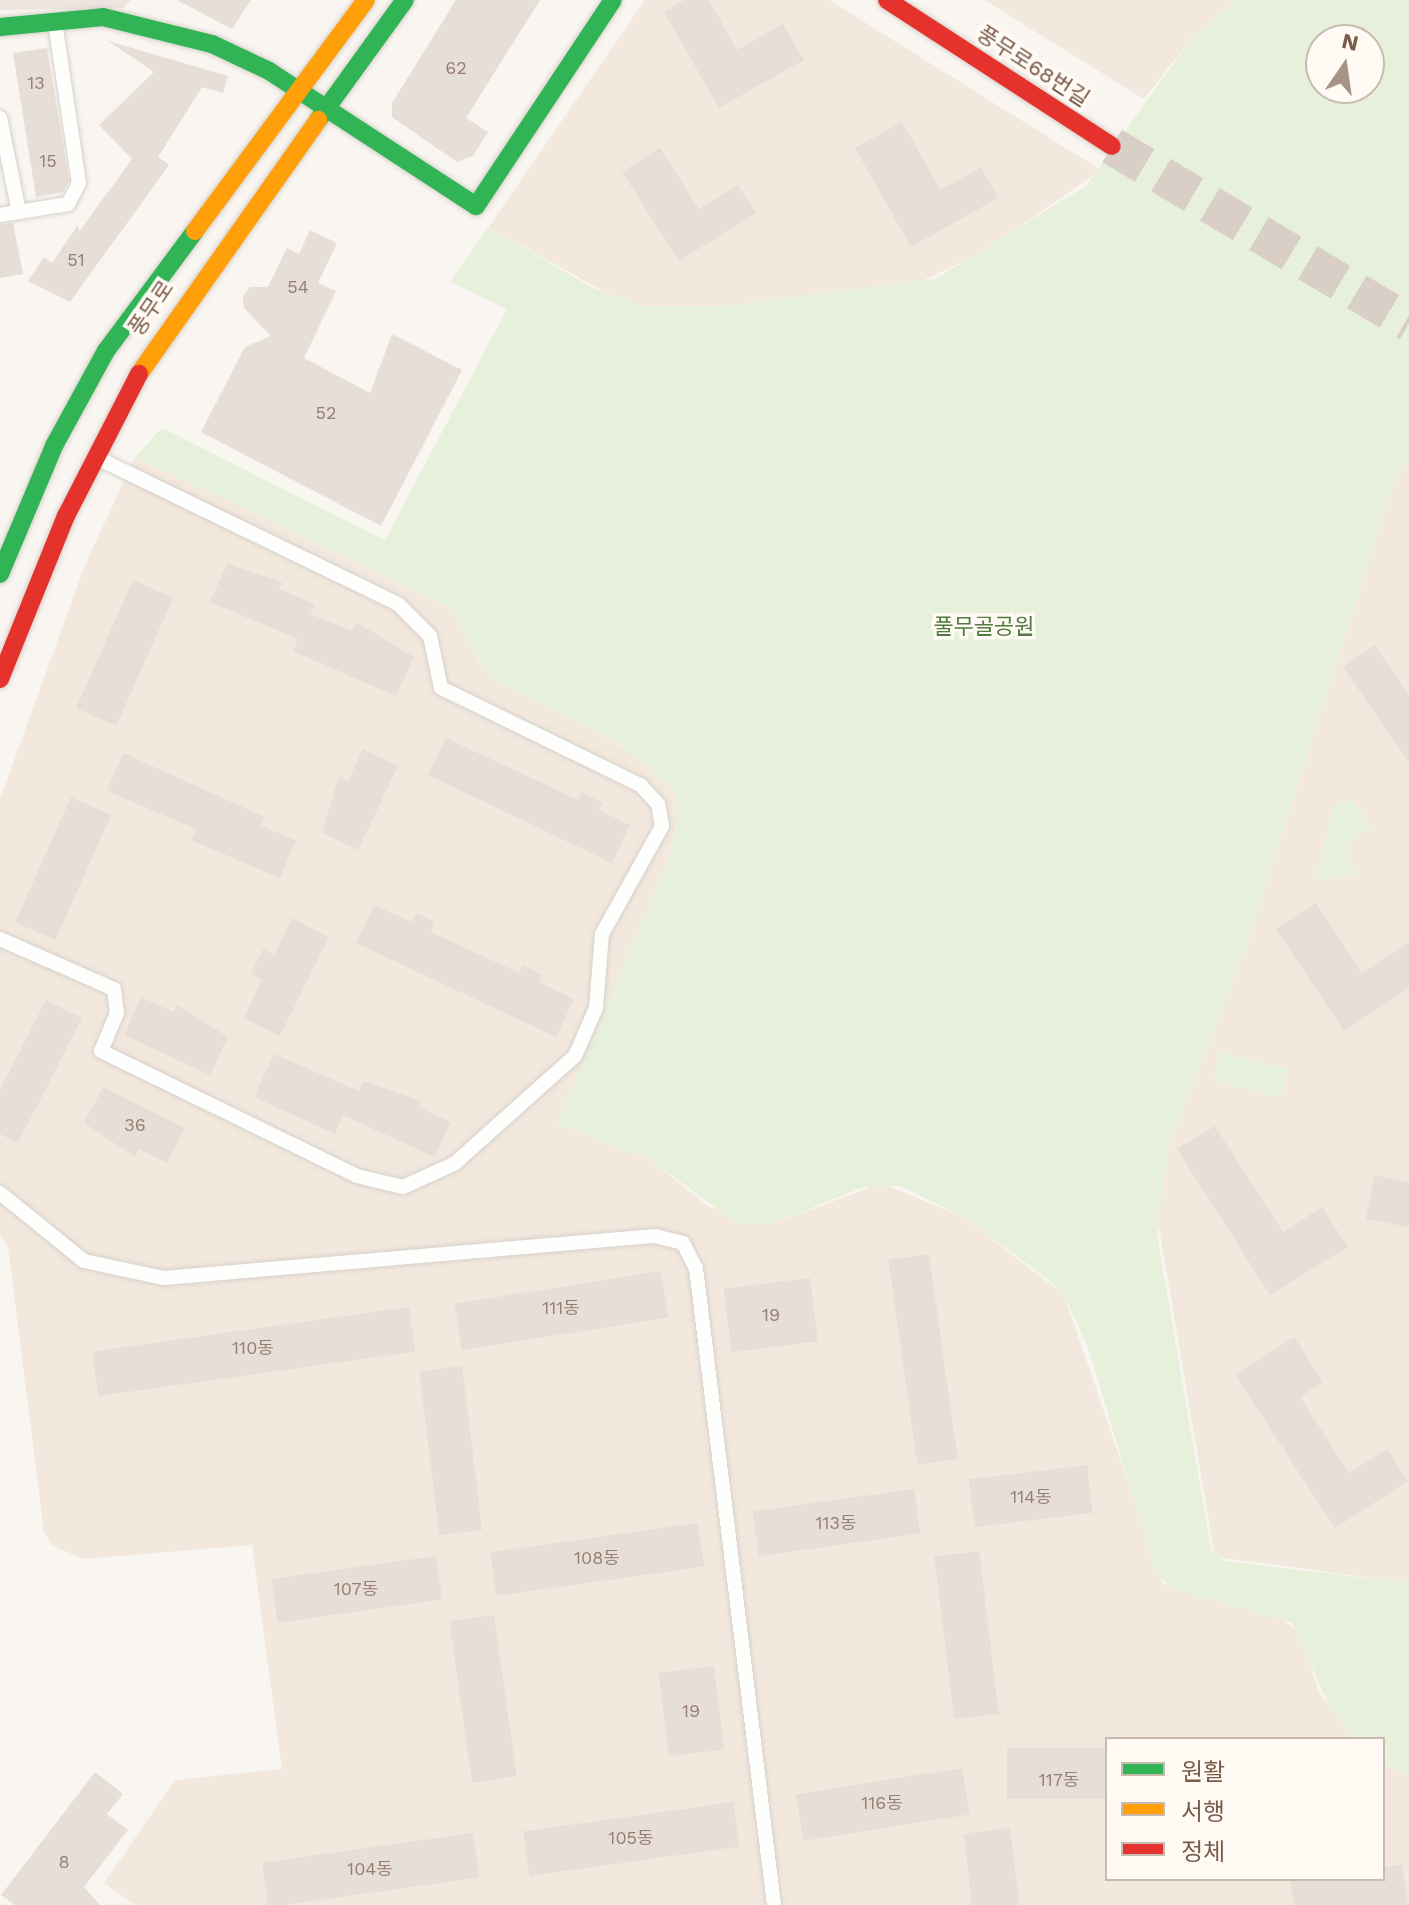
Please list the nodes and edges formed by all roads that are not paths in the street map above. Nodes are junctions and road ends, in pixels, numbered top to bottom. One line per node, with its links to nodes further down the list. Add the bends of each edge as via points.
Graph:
1 (366, 0): 8 (street, 풍무로)
2 (405, 0): 10 (street, 풍무로)
3 (613, 0): 10 (street, via 476,206)
4 (887, 0): 12 (street, 풍무로68번길)
5 (924, 0): 9 (street, 풍무로68번길)
6 (55, 19): 7 (street); 8 (street, via 103,17 180,32); 13 (lane, via 79,183 68,204)
7 (0, 27)
8 (301, 92): 10 (street); 16 (street, 풍무로, via 106,351 55,444)
9 (1088, 104)
10 (329, 111): 15 (street, 풍무로, via 178,309)
11 (0, 118): 13 (lane)
12 (1112, 146)
13 (19, 212): 14 (lane)
14 (0, 215)
15 (93, 456): 17 (street, 풍무로); 18 (lane, via 398,604 430,636 441,688 640,785 658,804 662,826 602,934 596,1008 575,1056 454,1164 403,1187 357,1176 101,1051 117,1013 114,989)
16 (1, 567)
17 (0, 679)
18 (0, 939)
19 (0, 1193): 20 (lane, via 84,1261 164,1278 655,1236 683,1243 696,1268)
20 (774, 1905)

